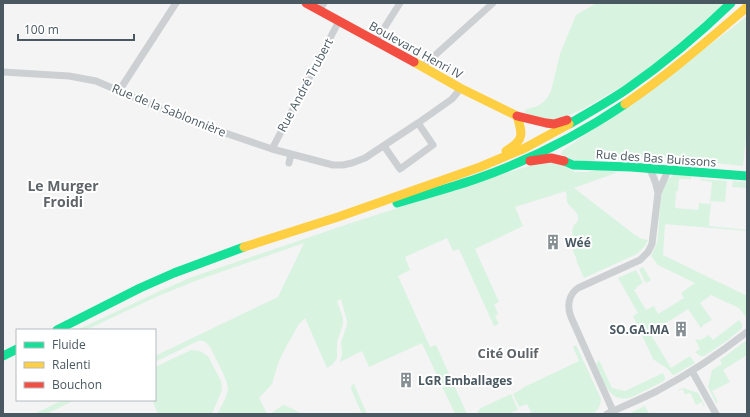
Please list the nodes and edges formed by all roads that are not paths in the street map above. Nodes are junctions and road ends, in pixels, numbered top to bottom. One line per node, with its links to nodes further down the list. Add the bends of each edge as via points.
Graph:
1 (176, 3): 13 (street)
2 (306, 3): 6 (main road, Boulevard Henri IV)
3 (400, 3): 9 (street)
4 (494, 3): 10 (street)
5 (731, 3): 14 (main road, via 653,70)
6 (322, 7): 8 (main road, Boulevard Henri IV)
7 (747, 7): 20 (main road, via 644,91 575,135)
8 (339, 21): 9 (main road, Boulevard Henri IV); 18 (street, Rue André Trubert)
9 (376, 41): 10 (main road, Boulevard Henri IV)
10 (422, 67): 12 (main road, Boulevard Henri IV)
11 (3, 72): 13 (street, Rue de la Sablonnière, via 69,76 96,81)
12 (460, 88): 15 (main road, Boulevard Henri IV); 16 (street, via 452,99)
13 (119, 91): 18 (street, Rue de la Sablonnière, via 184,119)
14 (599, 107): 15 (main road, Boulevard Henri IV, via 587,109 573,118 554,124); 25 (main road, via 525,148)
15 (517, 116): 25 (main road, via 521,138 516,145 487,160 446,175)
16 (418, 123): 17 (street); 17 (street, via 433,145 400,169)
17 (384, 146): 19 (street, Rue de la Sablonnière, via 366,158 343,165 333,165)
18 (272, 149): 19 (street, Rue de la Sablonnière)
19 (291, 154): 21 (street)
20 (520, 162): 22 (main road, Rue des Bas Buissons, via 551,158 574,165); 27 (main road, via 407,201)
21 (289, 163)
22 (648, 168): 23 (main road, Rue des Bas Buissons); 26 (street, via 656,181)
23 (666, 170): 24 (main road, Rue des Bas Buissons); 26 (street)
24 (747, 176)
25 (436, 182): 27 (main road)
26 (658, 193): 33 (street, via 652,247 648,252 636,262 578,288 572,293 569,302 571,317)
27 (338, 217): 28 (main road, via 238,249 174,273)
28 (59, 329)
29 (747, 332): 32 (street)
30 (16, 350): 31 (main road)
31 (3, 356)
32 (692, 371): 33 (street); 34 (street)
33 (610, 413)
34 (716, 414)

